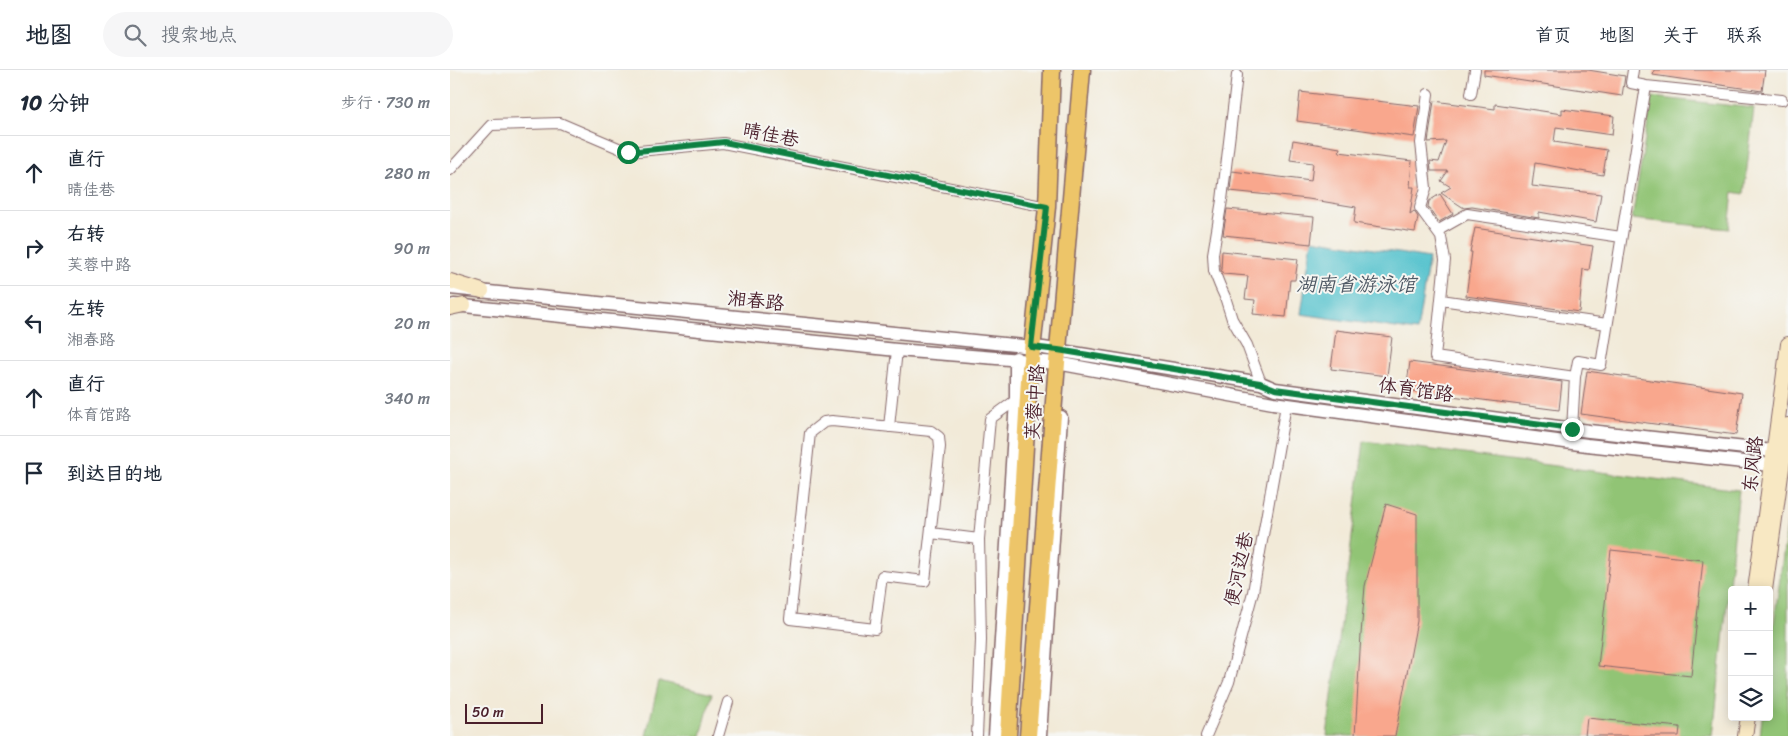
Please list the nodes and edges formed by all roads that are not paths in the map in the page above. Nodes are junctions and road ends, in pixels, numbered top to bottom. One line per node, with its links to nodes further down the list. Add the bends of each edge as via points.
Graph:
1 (1052, 70): 11 (main road, 芙蓉中路)
2 (1082, 70): 25 (main road, 芙蓉中路)
3 (1475, 70): 8 (street)
4 (1633, 70): 6 (street, via 1631,82)
5 (1237, 75): 28 (street, via 1213,254 1214,271)
6 (1646, 86): 9 (street); 13 (street)
7 (1428, 94): 12 (street, via 1421,143 1426,188 1420,208)
8 (1471, 94)
9 (1782, 100)
10 (450, 170): 11 (street, 晴佳巷, via 491,124 560,123 628,152 724,142)
11 (1047, 207): 24 (main road, 芙蓉中路)
12 (1437, 232): 13 (street, via 1467,214); 17 (street, via 1446,260)
13 (1621, 238): 21 (street)
14 (450, 281): 16 (main road)
15 (450, 288): 16 (street, 湘春路)
16 (482, 292): 24 (street, 湘春路)
17 (1441, 300): 21 (street); 26 (street, via 1435,356)
18 (450, 304): 19 (street, 湘春路)
19 (464, 306): 20 (main road); 23 (street, 湘春路)
20 (450, 308)
21 (1607, 324): 26 (street, via 1601,365 1578,361)
22 (1788, 344): 34 (main road, 东风路)
23 (898, 350): 24 (street, 湘春路); 32 (street)
24 (1026, 355): 25 (street, 湘春路); 27 (main road, 芙蓉中路); 29 (street)
25 (1060, 359): 28 (street, 体育馆路); 30 (street, 体育馆路); 47 (main road, 芙蓉中路); 48 (street, 芙蓉中路)
26 (1575, 377): 33 (street)
27 (1029, 379): 29 (main road); 46 (main road, 芙蓉中路)
28 (1260, 383): 33 (street, 体育馆路, via 1275,389)
29 (1016, 400): 37 (street, via 990,419); 45 (street)
30 (1286, 405): 35 (street, 体育馆路, via 1587,445); 49 (street, 便河边巷, via 1253,592 1229,682)
31 (1788, 424): 39 (main road, 东风路)
32 (889, 427): 36 (street, via 931,432 939,437); 36 (street, via 832,421 824,422 810,433 790,619 875,629 882,576 925,581)
33 (1572, 429): 34 (street, 体育馆路)
34 (1773, 451): 35 (main road, 东风路)
35 (1771, 465): 38 (main road, 东风路)
36 (931, 533): 37 (street)
37 (978, 539): 44 (street, via 981,640)
38 (1756, 586)
39 (1766, 586)
40 (728, 702): 43 (street)
41 (1738, 721): 50 (main road)
42 (1747, 721): 51 (main road)
43 (718, 736)
44 (977, 736)
45 (995, 736)
46 (1008, 736)
47 (1028, 736)
48 (1040, 736)
49 (1206, 736)
50 (1736, 736)
51 (1745, 736)

